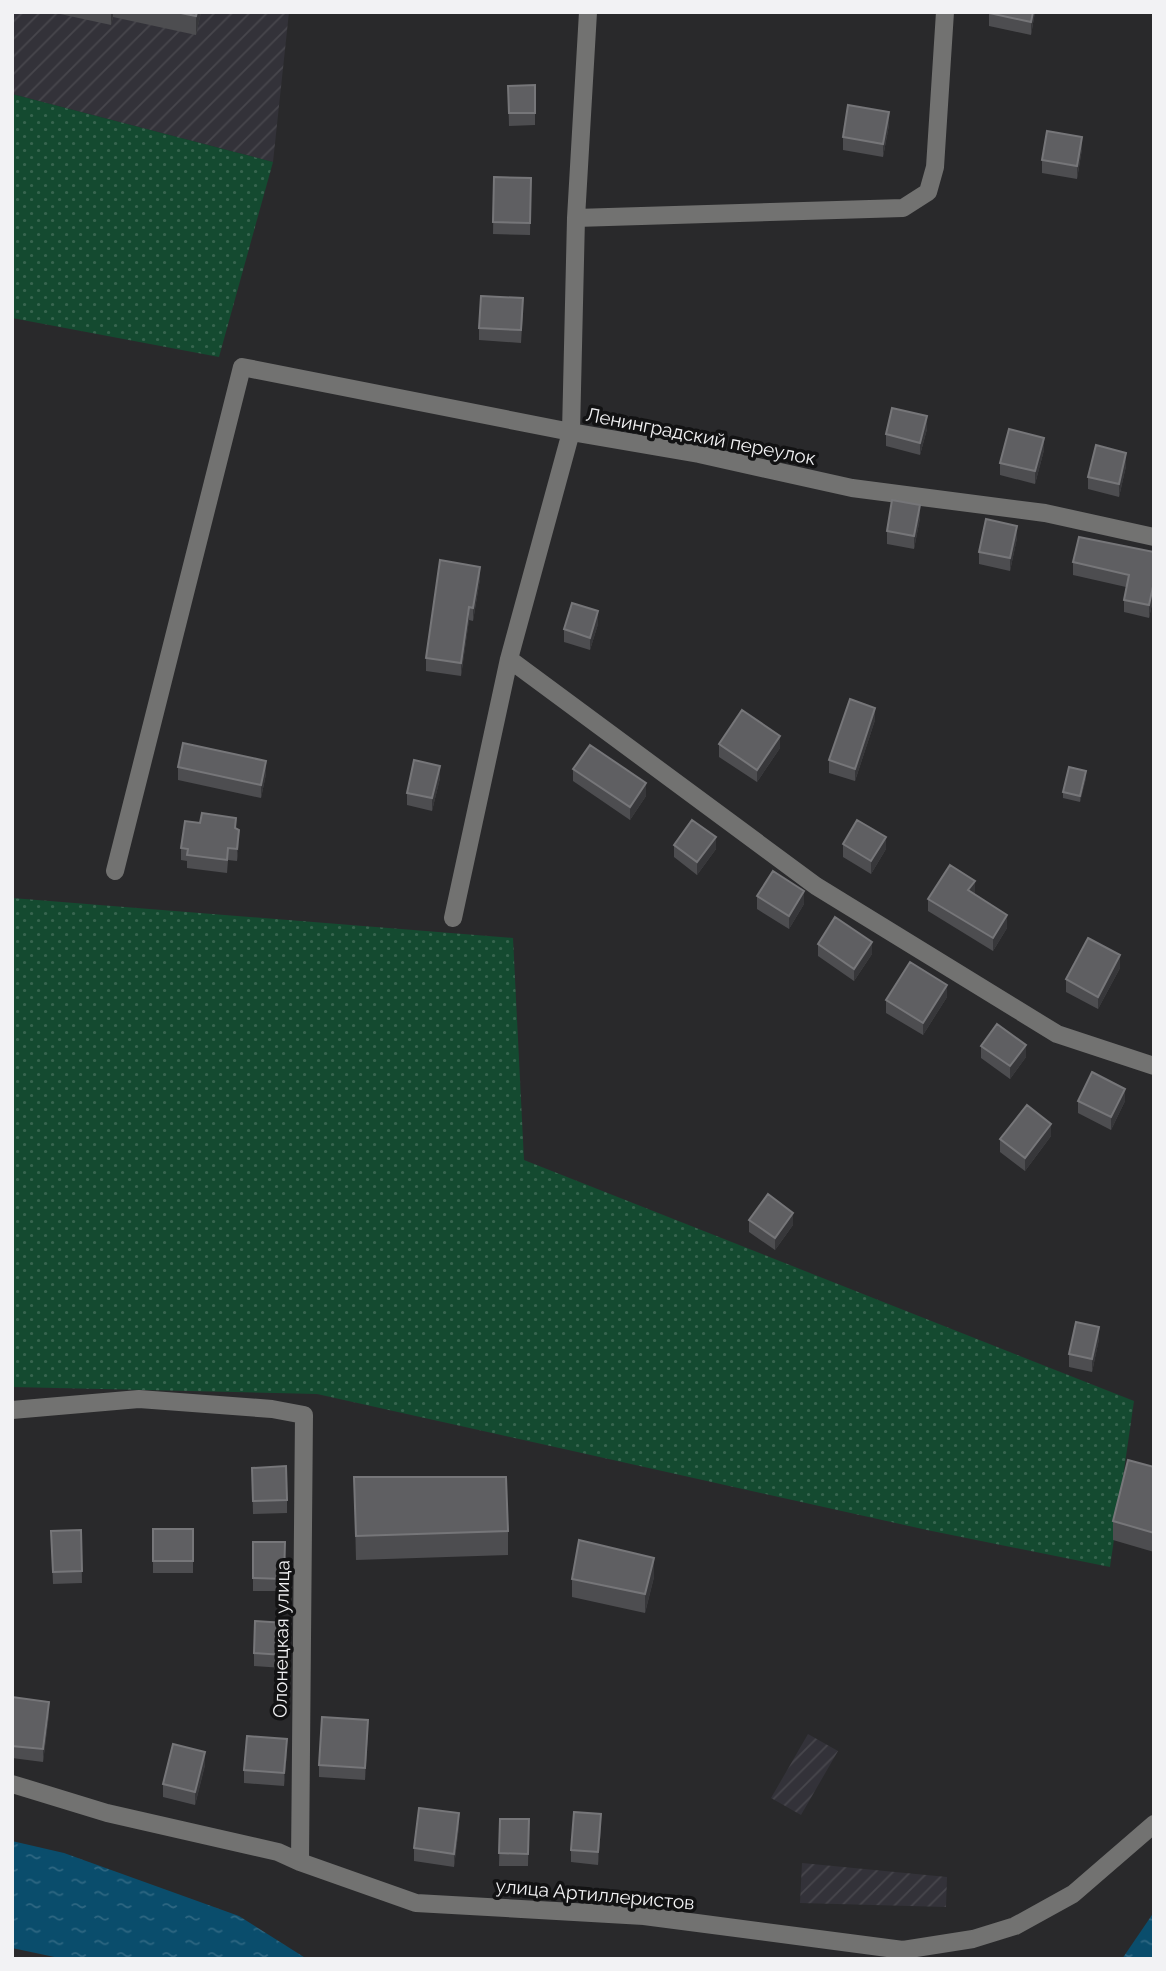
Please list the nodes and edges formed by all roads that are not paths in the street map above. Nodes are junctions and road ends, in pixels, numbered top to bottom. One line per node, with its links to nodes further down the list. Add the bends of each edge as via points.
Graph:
1 (588, 12): 3 (street)
2 (945, 12): 3 (street, via 935,167 928,192 903,208)
3 (576, 218): 4 (street)
4 (571, 432): 5 (street, Ленинградский переулок, via 852,488 1045,513); 6 (street); 7 (street, Ленинградский переулок, via 242,368)
5 (1154, 537)
6 (509, 659): 8 (street); 9 (street, via 816,886 1057,1034)
7 (115, 871)
8 (453, 918)
9 (1154, 1066)
10 (12, 1409): 13 (street, Олонецкая улица, via 139,1399 304,1415)
11 (12, 1784): 13 (street, улица Артиллеристов, via 107,1813 278,1852)
12 (1154, 1824): 13 (street, улица Артиллеристов, via 1073,1894 1015,1926 973,1939 903,1951 644,1916 416,1903)
13 (300, 1862)

